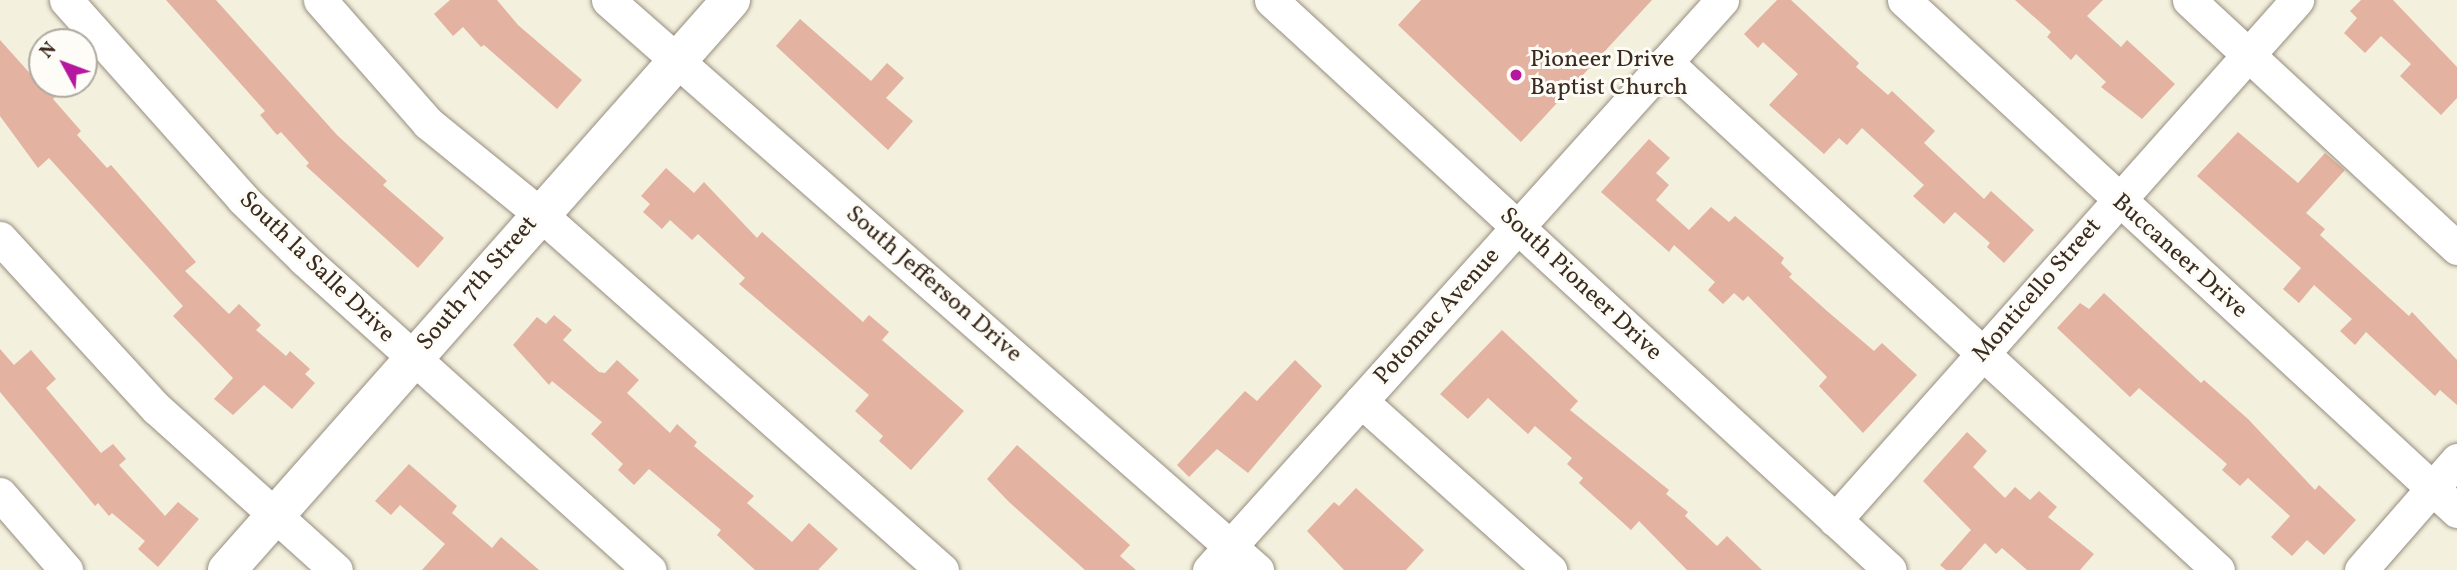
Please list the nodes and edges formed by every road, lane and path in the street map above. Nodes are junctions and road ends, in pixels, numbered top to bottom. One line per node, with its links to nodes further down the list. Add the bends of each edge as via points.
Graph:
1 (66, 0): 19 (street, South la Salle Drive, via 243,199)
2 (320, 0): 14 (street, via 428,123)
3 (608, 0): 11 (street, South Jefferson Drive)
4 (731, 0): 11 (main road, South 7th Street)
5 (1271, 0): 15 (street, South Pioneer Drive)
6 (1721, 0): 12 (street, Potomac Avenue)
7 (1903, 0): 13 (street, Buccaneer Drive)
8 (2189, 0): 10 (street)
9 (2297, 0): 10 (street, Monticello Street)
10 (2248, 55): 13 (street, Monticello Street); 17 (street)
11 (677, 61): 14 (main road, South 7th Street); 27 (street, South Jefferson Drive)
12 (1667, 62): 15 (street, Potomac Avenue); 18 (street)
13 (2117, 201): 18 (street, Monticello Street); 22 (street, Buccaneer Drive)
14 (540, 214): 19 (main road, South 7th Street); 32 (street)
15 (1519, 229): 20 (street, Potomac Avenue); 26 (street, South Pioneer Drive)
16 (0, 238): 25 (street, via 156,408)
17 (2457, 248)
18 (1983, 354): 26 (street, Monticello Street); 36 (street)
19 (412, 359): 25 (main road, South 7th Street); 31 (street, South la Salle Drive)
20 (1361, 401): 27 (street, Potomac Avenue); 34 (street)
21 (2457, 460): 22 (street)
22 (2432, 488): 24 (street, Buccaneer Drive); 37 (street)
23 (0, 494): 28 (street)
24 (2457, 511)
25 (275, 516): 29 (main road, South 7th Street); 30 (street)
26 (1835, 520): 35 (street, South Pioneer Drive)
27 (1219, 558): 33 (street, South Jefferson Drive)
28 (66, 570)
29 (227, 570)
30 (336, 570)
31 (650, 570)
32 (942, 570)
33 (1257, 570)
34 (1550, 570)
35 (1890, 570)
36 (2218, 570)
37 (2361, 570)

